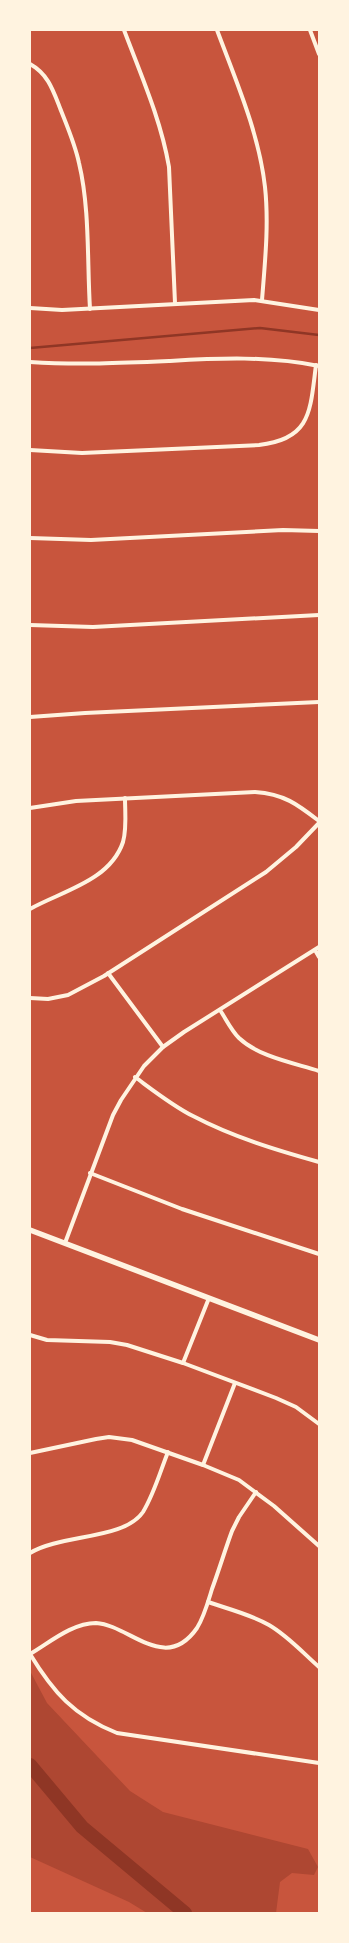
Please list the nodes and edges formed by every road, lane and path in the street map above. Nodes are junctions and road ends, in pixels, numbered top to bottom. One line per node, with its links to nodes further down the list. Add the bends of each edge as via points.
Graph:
1 (124, 30): 7 (street, via 152,104 169,167)
2 (217, 30): 6 (street, via 243,100 263,168 267,228)
3 (310, 30): 4 (street)
4 (319, 54)
5 (30, 64): 9 (street, via 42,72 50,83 73,140 79,163 85,204)
6 (262, 300): 7 (street); 10 (street)
7 (176, 303): 9 (street)
8 (30, 308): 9 (street)
9 (90, 309)
10 (319, 310)
11 (30, 362): 12 (street, via 111,363 258,358)
12 (318, 365): 13 (street, via 308,415 304,423 294,434 279,442 82,453)
13 (30, 450)
14 (319, 531): 15 (street, via 283,530 91,540)
15 (30, 538)
16 (319, 615): 17 (street, via 93,627)
17 (30, 625)
18 (319, 702): 19 (street, via 84,713)
19 (30, 718)
20 (124, 798): 21 (street, via 76,800); 22 (street, via 268,792 289,800); 23 (street, via 123,842 110,864 95,876)
21 (30, 808)
22 (319, 822): 27 (street, via 296,847 266,872)
23 (30, 909)
24 (319, 947): 25 (street)
25 (315, 950): 26 (street); 29 (street)
26 (319, 957)
27 (108, 973): 28 (street, via 68,995 48,999); 30 (street)
28 (30, 998)
29 (220, 1010): 30 (street, via 184,1032); 31 (street, via 234,1032 249,1045 276,1058)
30 (164, 1048): 32 (street)
31 (319, 1071)
32 (135, 1077): 33 (street, via 176,1106 208,1123 241,1137); 34 (street, via 113,1115)
33 (319, 1162)
34 (90, 1173): 36 (street); 37 (street, via 182,1209)
35 (30, 1230): 36 (street)
36 (65, 1243): 38 (street)
37 (319, 1254)
38 (209, 1298): 40 (street); 41 (street)
39 (30, 1335): 41 (street, via 47,1340 127,1345)
40 (319, 1340)
41 (183, 1363): 42 (street)
42 (235, 1383): 43 (street, via 296,1407); 46 (street)
43 (319, 1424)
44 (30, 1452): 45 (street, via 109,1437 132,1440)
45 (168, 1452): 46 (street); 49 (street, via 143,1511 132,1523 115,1530 48,1544)
46 (203, 1465): 47 (street, via 239,1480)
47 (256, 1492): 48 (street); 50 (street, via 232,1531)
48 (319, 1546)
49 (30, 1553)
50 (208, 1602): 51 (street, via 196,1629 188,1638 174,1646 160,1648 109,1627 95,1624 79,1626); 52 (street, via 253,1617 268,1625)
51 (30, 1654): 53 (street, via 54,1691 64,1701 92,1722 117,1733)
52 (319, 1667)
53 (319, 1762)

